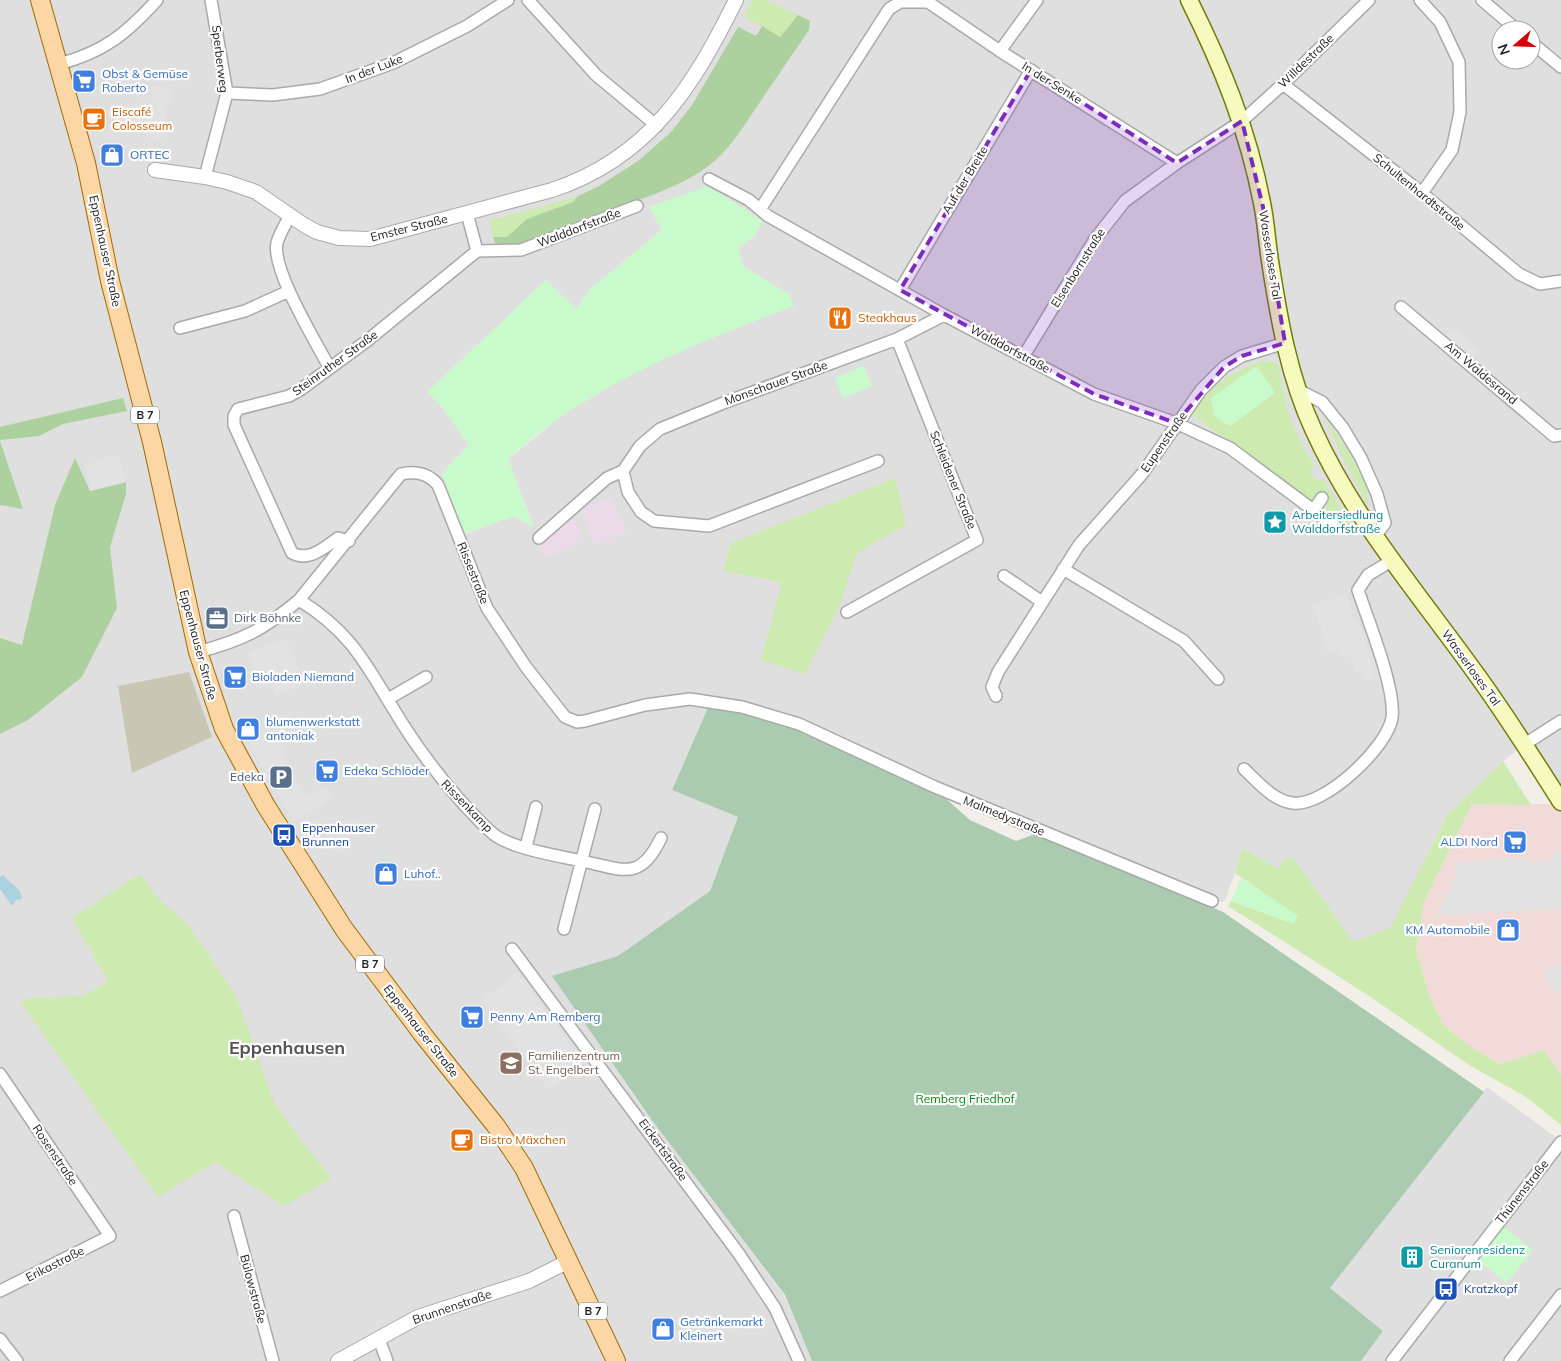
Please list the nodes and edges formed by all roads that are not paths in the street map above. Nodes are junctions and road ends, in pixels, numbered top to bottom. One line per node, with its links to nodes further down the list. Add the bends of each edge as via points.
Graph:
1 (40, 0): 16 (main road, Eppenhauser Straße / B 7)
2 (157, 0): 16 (street, via 113,42 87,56)
3 (211, 0): 20 (street, Sperberweg)
4 (508, 0): 20 (street, In der Luke, via 467,26 393,63 320,89 273,95)
5 (528, 0): 22 (street, via 596,75)
6 (736, 0): 22 (street, Emster Straße, via 710,49)
7 (1036, 0): 15 (street)
8 (1190, 0): 21 (main road, Wasserloses Tal)
9 (1368, 0): 19 (street, Willdestraße)
10 (1420, 0): 27 (street, via 1440,22 1459,62 1460,112 1452,150)
11 (1482, 0): 13 (street)
12 (927, 1): 15 (street, In der Senke); 29 (street, In der Senke, via 900,2 889,9)
13 (1505, 20)
14 (1541, 50): 17 (street)
15 (1000, 51): 18 (street, In der Senke)
16 (59, 64): 60 (main road, Eppenhauser Straße / B 7, via 85,156 110,281 152,442)
17 (1561, 67)
18 (1031, 70): 23 (street, In der Senke); 34 (street, Auf der Breite)
19 (1283, 84): 21 (street, Willdestraße); 27 (street, Schultenhardtstraße)
20 (227, 93): 25 (street, Sperberweg)
21 (1242, 121): 23 (street, Elsenbornstraße); 40 (main road, Wasserloses Tal, via 1263,207)
22 (657, 126): 30 (street, Emster Straße, via 614,162 585,177 552,190)
23 (1177, 163): 41 (street, Elsenbornstraße, via 1125,201 1095,239)
24 (155, 170): 25 (street, Emster Straße)
25 (205, 177): 31 (street, Emster Straße, via 256,192)
26 (709, 179): 29 (street, Walddorfstraße)
27 (1422, 193): 33 (street, Schultenhardtstraße, via 1519,274 1540,284)
28 (637, 206): 32 (street, Walddorfstraße, via 521,250)
29 (761, 208): 34 (street, Walddorfstraße, via 768,216)
30 (467, 213): 31 (street, Emster Straße, via 370,239 340,238 317,232); 32 (street)
31 (290, 215): 35 (street, via 277,244 277,260)
32 (477, 251): 42 (street, Steinruther Straße, via 368,340)
33 (1561, 281)
34 (900, 290): 37 (street, Walddorfstraße)
35 (289, 291): 38 (street, via 244,311); 42 (street)
36 (1401, 307): 45 (street, Am Waldesrand, via 1554,436)
37 (944, 315): 39 (street, Monschauer Straße); 41 (street, Walddorfstraße)
38 (180, 328)
39 (897, 339): 47 (street, Monschauer Straße, via 660,429 640,446); 59 (street, Schleidener Straße, via 977,540)
40 (1285, 343): 43 (main road, Wasserloses Tal); 44 (street, Eupenstraße, via 1242,356 1224,367)
41 (1022, 356): 44 (street, Walddorfstraße, via 1094,394)
42 (329, 367): 53 (street, Steinruther Straße, via 289,396 238,409 234,424 292,553 300,558 311,556 338,538)
43 (1298, 390): 51 (main road, Wasserloses Tal, via 1318,438); 51 (street, via 1322,402 1361,458 1385,523)
44 (1176, 423): 49 (street, Walddorfstraße, via 1230,448); 55 (street, Eupenstraße, via 1142,474 1079,545)
45 (1561, 435)
46 (878, 461): 47 (street, via 709,526 654,521 641,512 628,492)
47 (623, 472): 52 (street, Monschauer Straße, via 607,478)
48 (1322, 498): 49 (street)
49 (1313, 511): 50 (street, Walddorfstraße)
50 (1336, 527)
51 (1375, 537): 54 (main road, Wasserloses Tal)
52 (539, 538)
53 (349, 541): 57 (street, Rissestraße); 66 (street, Rissestraße, via 401,474 414,472 432,478 438,485 487,608 526,667 565,717 577,722 585,721 645,704 690,699 742,707)
54 (1392, 561): 67 (main road, Wasserloses Tal); 68 (street, via 1368,575 1358,590 1392,705 1387,733 1361,764 1332,789 1305,802 1293,804 1278,798)
55 (1063, 570): 58 (street, Eupenstraße); 62 (street, via 1184,641)
56 (1004, 576): 58 (street)
57 (299, 600): 60 (street, Rissestraße, via 262,629); 64 (street, Rissenkamp, via 323,614 356,648)
58 (1042, 602): 63 (street, Eupenstraße, via 998,672 992,687)
59 (847, 612)
60 (198, 652): 82 (main road, Eppenhauser Straße / B 7, via 224,729 266,806 363,955 496,1126 534,1187)
61 (426, 676): 64 (street)
62 (1218, 679)
63 (996, 696)
64 (388, 699): 73 (street, Rissenkamp, via 420,751 468,809 495,835)
65 (1561, 722): 67 (street)
66 (799, 724): 75 (street, Malmedystraße, via 935,787)
67 (1525, 744): 69 (main road, Wasserloses Tal)
68 (1244, 769)
69 (1561, 802)
70 (536, 807): 73 (street)
71 (595, 809): 74 (street)
72 (661, 838): 74 (street, Rissenkamp, via 654,854 639,868 620,870)
73 (526, 847): 74 (street, Rissenkamp)
74 (581, 861): 76 (street)
75 (1212, 901)
76 (564, 929)
77 (512, 949): 92 (street, Eickertstraße, via 739,1254 775,1308)
78 (0, 1074): 81 (street, Rosenstraße)
79 (1561, 1142): 93 (street, Thünenstraße)
80 (234, 1216): 88 (street, Bülowstraße)
81 (110, 1236): 83 (street, Erikastraße)
82 (569, 1261): 86 (street, Brunnenstraße, via 529,1281 418,1318); 91 (main road, B 7)
83 (0, 1291)
84 (1561, 1295): 94 (street)
85 (0, 1339): 87 (street)
86 (379, 1339): 89 (street, Brunnenstraße); 90 (street)
87 (17, 1361)
88 (273, 1361)
89 (338, 1361)
90 (387, 1361)
91 (616, 1361)
92 (799, 1361)
93 (1392, 1361)
94 (1510, 1361)

